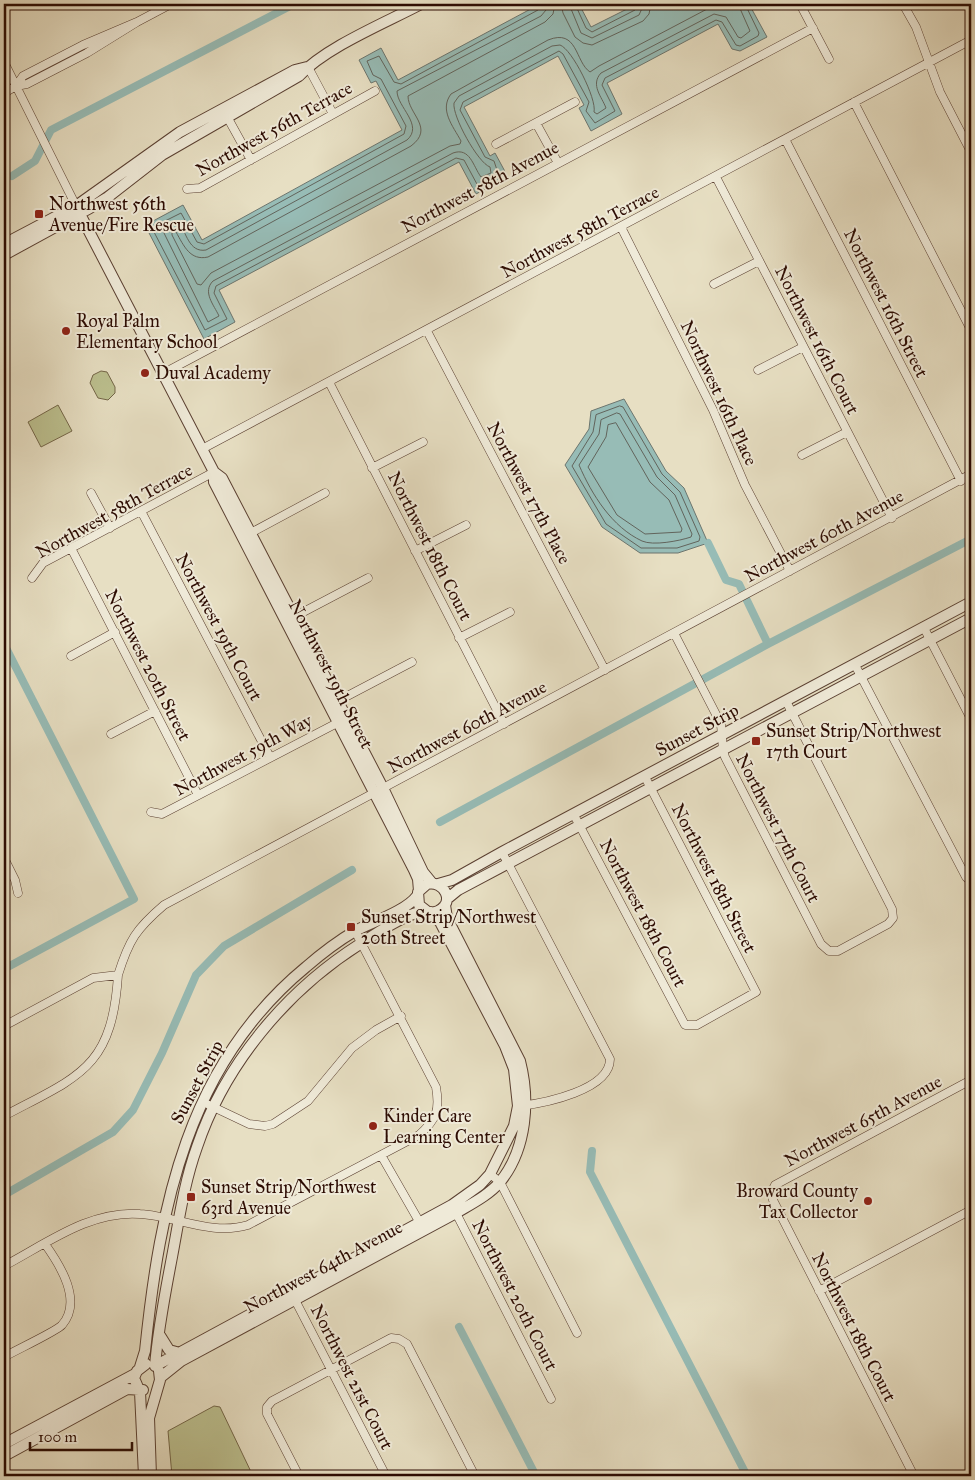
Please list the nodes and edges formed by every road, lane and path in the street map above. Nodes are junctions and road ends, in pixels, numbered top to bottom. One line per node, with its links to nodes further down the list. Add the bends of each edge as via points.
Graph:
1 (171, 4): 11 (street, via 87,53 27,84)
2 (421, 4): 10 (street)
3 (800, 4): 5 (street)
4 (903, 4): 9 (street, via 916,27)
5 (812, 28): 7 (street); 23 (street, Northwest 58th Avenue)
6 (971, 40): 9 (street, Northwest 58th Terrace)
7 (829, 59)
8 (4, 62): 11 (street, Northwest 19th Street)
9 (928, 62): 15 (street, Northwest 58th Terrace); 21 (street)
10 (308, 67): 16 (street, via 299,76); 17 (street)
11 (16, 86): 13 (street); 26 (street, Northwest 19th Street)
12 (375, 91): 17 (street, Northwest 56th Terrace)
13 (4, 92)
14 (575, 102): 18 (street)
15 (854, 102): 19 (street, Northwest 58th Terrace); 32 (street)
16 (225, 113): 22 (street); 26 (street, via 162,155 108,197)
17 (333, 114): 22 (street, Northwest 56th Terrace)
18 (536, 124): 20 (street); 23 (street)
19 (785, 140): 24 (street, Northwest 58th Terrace); 45 (street, Northwest 16th Street)
20 (496, 144)
21 (971, 152)
22 (251, 160): 25 (street, Northwest 56th Terrace, via 200,188)
23 (558, 163): 36 (street, Northwest 58th Avenue)
24 (716, 177): 27 (street, Northwest 58th Terrace); 30 (street, Northwest 16th Court)
25 (187, 189)
26 (78, 210): 28 (street); 29 (street); 36 (street, Northwest 19th Street)
27 (620, 227): 33 (street, Northwest 58th Terrace); 55 (street, Northwest 16th Place)
28 (4, 244)
29 (4, 255)
30 (759, 261): 31 (street); 34 (street, Northwest 16th Court)
31 (714, 284)
32 (971, 330)
33 (427, 331): 37 (street, Northwest 58th Terrace); 70 (street, Northwest 17th Place)
34 (803, 347): 35 (street); 38 (street, Northwest 16th Court)
35 (758, 370)
36 (162, 374): 40 (street, Northwest 19th Street)
37 (329, 382): 40 (street, Northwest 58th Terrace); 42 (street, Northwest 18th Court)
38 (847, 432): 41 (street); 49 (street, Northwest 16th Court)
39 (423, 442): 42 (street)
40 (202, 449): 43 (street, Northwest 19th Street)
41 (802, 455)
42 (372, 468): 54 (street, Northwest 18th Court)
43 (214, 472): 48 (street, Northwest 58th Terrace); 52 (street, Northwest 19th Street, via 214,482)
44 (971, 474): 45 (street, Northwest 60th Avenue)
45 (961, 481): 49 (street, Northwest 60th Avenue)
46 (92, 493): 51 (street)
47 (325, 493): 52 (street)
48 (141, 511): 51 (street, Northwest 58th Terrace); 82 (street, Northwest 19th Court)
49 (892, 518): 55 (street, Northwest 60th Avenue)
50 (466, 525): 54 (street)
51 (110, 528): 53 (street, Northwest 58th Terrace)
52 (246, 536): 61 (street, Northwest 19th Street)
53 (71, 548): 56 (street, Northwest 58th Terrace, via 43,563); 63 (street, Northwest 20th Street)
54 (415, 551): 65 (street, Northwest 18th Court)
55 (790, 571): 64 (street, Northwest 60th Avenue)
56 (32, 578)
57 (368, 578): 61 (street)
58 (971, 602): 62 (street, Sunset Strip)
59 (510, 612): 65 (street)
60 (971, 618): 66 (street, Sunset Strip)
61 (290, 619): 73 (street, Northwest 19th Street)
62 (924, 628): 66 (street); 69 (street, Sunset Strip)
63 (115, 632): 67 (street); 74 (street, Northwest 20th Street)
64 (674, 633): 70 (street, Northwest 60th Avenue); 80 (street, Northwest 17th Court, via 721,724)
65 (460, 638): 78 (street, Northwest 18th Court)
66 (930, 640): 71 (street, Sunset Strip); 76 (street)
67 (71, 656)
68 (412, 662): 73 (street)
69 (855, 665): 71 (street); 72 (street, Sunset Strip)
70 (605, 670): 78 (street, Northwest 60th Avenue)
71 (861, 676): 75 (street, Sunset Strip); 93 (street, via 966,878)
72 (786, 701): 75 (street); 80 (street, Sunset Strip)
73 (334, 703): 77 (street, Northwest 19th Street)
74 (155, 711): 79 (street); 86 (street, Northwest 20th Street)
75 (792, 713): 81 (street, Sunset Strip); 81 (street, Northwest 17th Court, via 892,909 893,918 888,924 838,951 829,951 821,944)
76 (971, 719)
77 (343, 720): 82 (street, Northwest 59th Way); 85 (street, Northwest 19th Street)
78 (504, 724): 85 (street, Northwest 60th Avenue)
79 (111, 734)
80 (722, 735): 81 (street, Northwest 17th Court); 83 (street, Sunset Strip)
81 (723, 750): 84 (street, Sunset Strip)
82 (270, 757): 86 (street, Northwest 59th Way)
83 (645, 777): 84 (street, Northwest 18th Street); 88 (street, Sunset Strip)
84 (651, 789): 89 (street, Sunset Strip); 104 (street, Northwest 18th Street, via 756,992 697,1025)
85 (379, 791): 94 (street, Northwest 19th Street, via 422,872); 96 (street, Northwest 19th Street, via 418,879); 101 (street, Northwest 60th Avenue, via 164,905 144,922 128,944)
86 (198, 795): 87 (street, Northwest 59th Way, via 162,814)
87 (152, 812)
88 (574, 815): 89 (street, Northwest 18th Court); 90 (street, Sunset Strip)
89 (580, 827): 92 (street, Sunset Strip); 104 (street, Northwest 18th Court)
90 (502, 852): 92 (street); 94 (street, Sunset Strip, via 452,880)
91 (4, 858): 95 (street)
92 (509, 864): 97 (street, Sunset Strip, via 458,890); 109 (street, via 610,1059 610,1068 605,1076 563,1098)
93 (971, 882)
94 (435, 884): 96 (street, via 424,886); 97 (street, via 446,892)
95 (18, 893)
96 (418, 893): 98 (street, via 419,905); 99 (street, Sunset Strip, via 407,904)
97 (446, 902): 98 (street, via 437,912); 109 (street, via 446,918 520,1061 526,1085)
98 (429, 912): 100 (street, Sunset Strip, via 411,915); 109 (street, via 440,922 504,1046 514,1069)
99 (355, 931): 100 (street); 103 (street, Sunset Strip, via 306,967)
100 (362, 942): 102 (street); 106 (street, Sunset Strip, via 299,990)
101 (118, 975): 105 (street, via 93,978); 111 (street, Northwest 60th Avenue, via 116,1005 98,1056 63,1084)
102 (400, 1016): 110 (street, via 352,1048 308,1101 273,1124 249,1124); 112 (street, via 436,1086 439,1103 429,1126)
103 (249, 1025): 106 (street); 108 (street, Sunset Strip, via 220,1066)
104 (685, 1025)
105 (4, 1026)
106 (261, 1033): 110 (street, Sunset Strip)
107 (971, 1080): 115 (street, Northwest 65th Avenue, via 776,1185)
108 (201, 1101): 110 (street); 118 (street, Sunset Strip, via 184,1143)
109 (522, 1105): 113 (street); 114 (street, via 519,1141)
110 (213, 1106): 119 (street, Sunset Strip, via 190,1169)
111 (4, 1116)
112 (382, 1155): 119 (street, via 248,1225 223,1230); 120 (street)
113 (490, 1174): 114 (street); 116 (street, Northwest 64th Avenue)
114 (500, 1182): 116 (street, Northwest 64th Avenue); 125 (street)
115 (772, 1191): 123 (street, Northwest 18th Court, via 773,1200)
116 (454, 1209): 120 (street, Northwest 64th Avenue); 124 (street, Northwest 64th Avenue); 135 (street, Northwest 20th Court)
117 (971, 1210): 123 (street)
118 (165, 1218): 119 (street); 121 (street, via 115,1214 92,1219); 131 (street, Sunset Strip, via 145,1351)
119 (179, 1220): 126 (street, Sunset Strip)
120 (420, 1223): 124 (street, Northwest 64th Avenue)
121 (45, 1244): 122 (street); 128 (street, via 58,1262 71,1293 69,1310 62,1326)
122 (4, 1266)
123 (819, 1291): 144 (street, Northwest 18th Court)
124 (293, 1296): 127 (street, Northwest 64th Avenue, via 199,1340); 130 (street, Northwest 21st Court); 132 (street, Northwest 64th Avenue, via 181,1361)
125 (578, 1333)
126 (159, 1334): 127 (street, via 166,1348); 129 (street, Sunset Strip)
127 (180, 1353): 129 (street, Northwest 64th Avenue)
128 (4, 1357)
129 (155, 1366): 131 (street, via 147,1364); 132 (street)
130 (331, 1369): 141 (street, via 272,1401 267,1407 266,1414); 142 (street, Northwest 21st Court); 143 (street, via 391,1338 399,1338 407,1344)
131 (138, 1370): 133 (street, via 135,1381); 137 (street)
132 (159, 1382): 133 (street, via 147,1391); 140 (street, via 149,1418)
133 (139, 1388): 134 (street, via 126,1388); 136 (street)
134 (119, 1393): 136 (street, via 130,1395); 138 (street)
135 (550, 1399)
136 (141, 1406): 139 (street)
137 (4, 1444)
138 (4, 1456)
139 (144, 1476)
140 (152, 1476)
141 (298, 1476)
142 (386, 1476)
143 (475, 1476)
144 (914, 1476)

